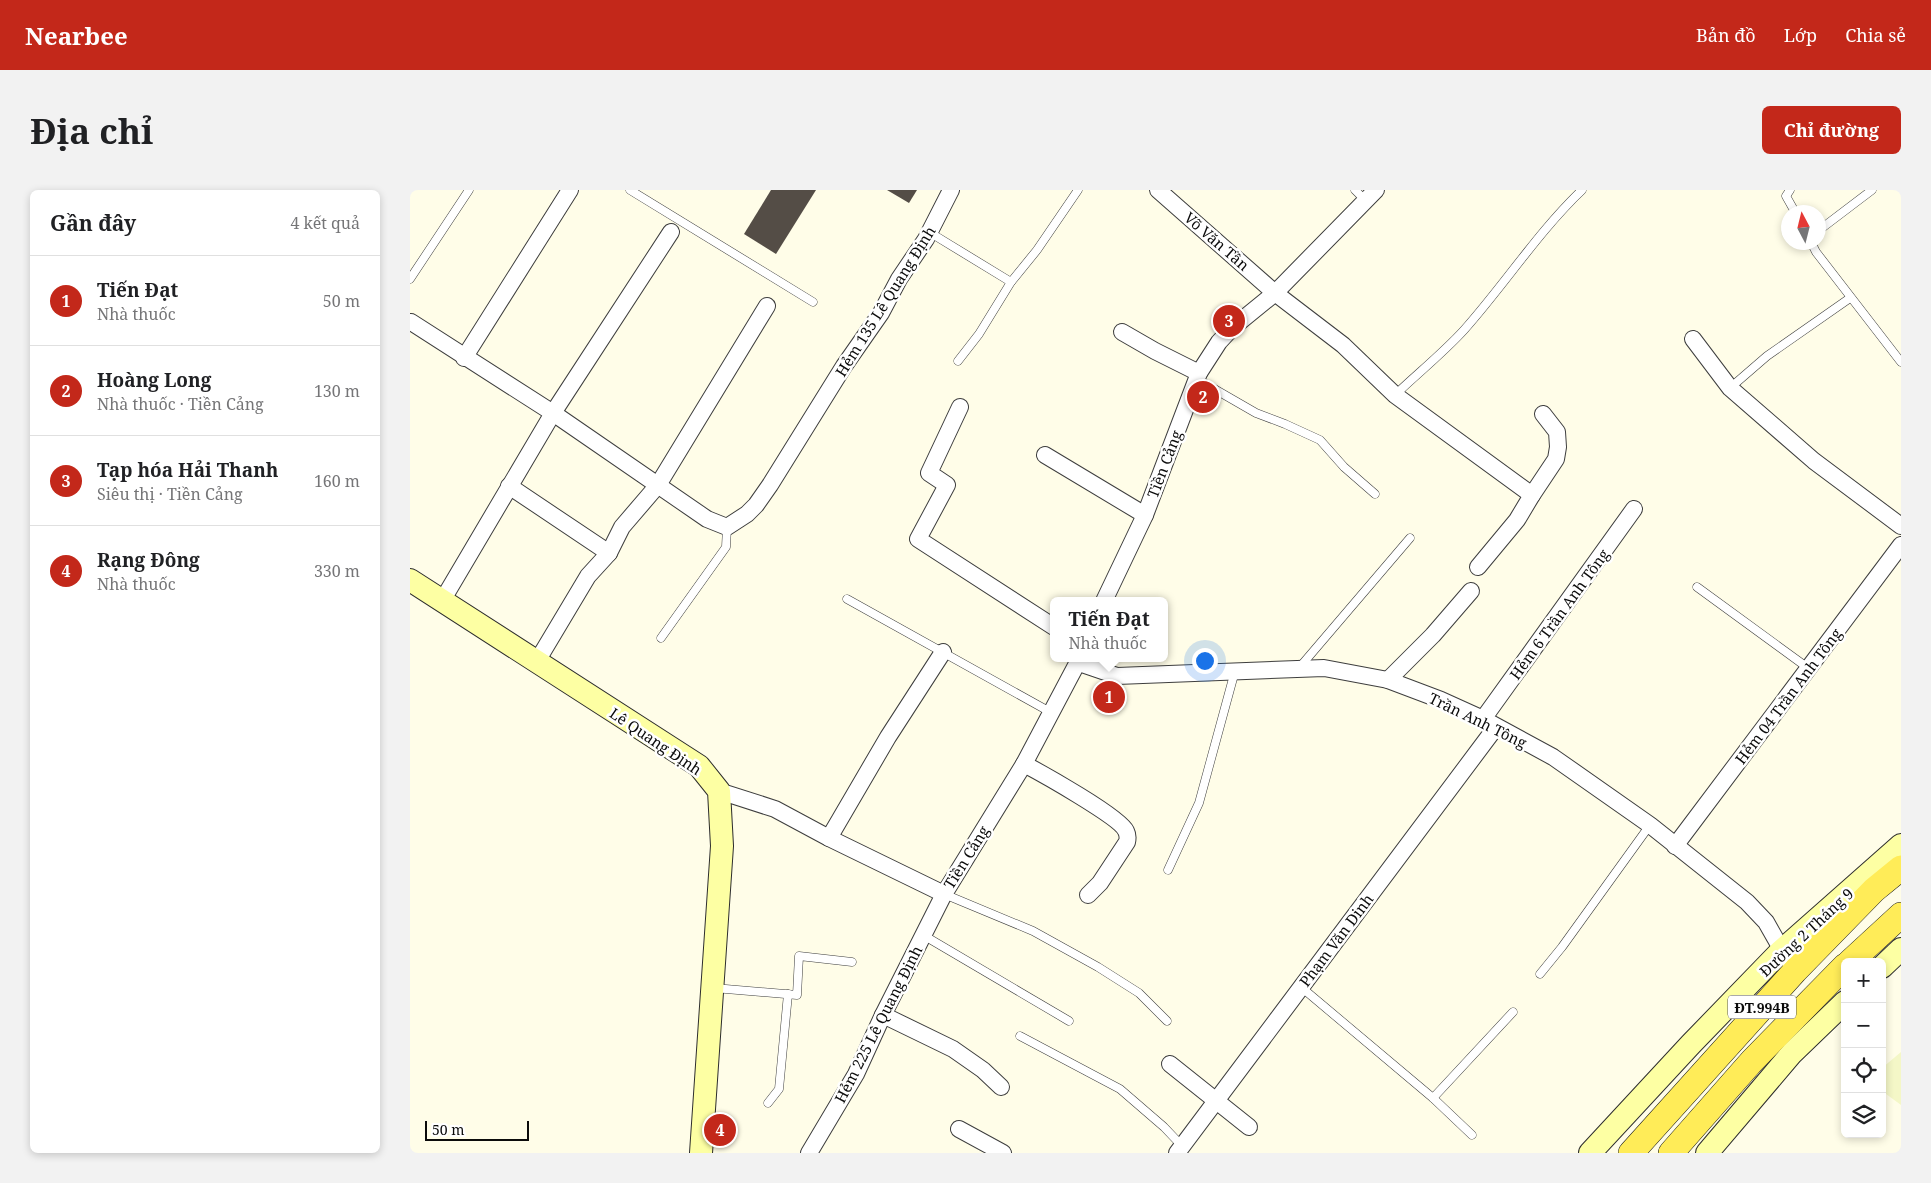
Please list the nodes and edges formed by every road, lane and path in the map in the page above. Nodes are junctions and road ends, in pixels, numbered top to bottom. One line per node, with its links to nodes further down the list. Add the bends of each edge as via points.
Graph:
1 (469, 190): 16 (lane)
2 (570, 190): 25 (street)
3 (630, 190): 20 (lane)
4 (951, 190): 14 (street, Hẻm 135 Lê Quang Định)
5 (1078, 190): 17 (lane)
6 (1158, 190): 18 (street, Võ Văn Tần)
7 (1582, 190): 30 (lane, via 1558,213 1465,329)
8 (1790, 190): 11 (lane, via 1786,196)
9 (1872, 190): 12 (lane)
10 (1366, 194): 18 (street, Tiền Cảng)
11 (1791, 205)
12 (1826, 225)
13 (671, 232): 32 (street)
14 (929, 232): 17 (lane); 42 (street, Hẻm 135 Lê Quang Định, via 881,313 756,506)
15 (1815, 250): 19 (lane)
16 (410, 279)
17 (1012, 282): 26 (lane)
18 (1276, 293): 28 (street, Tiền Cảng, via 1232,328 1219,342); 30 (street, Võ Văn Tần, via 1343,345)
19 (1850, 298): 27 (lane); 29 (lane, via 1767,356)
20 (813, 302)
21 (767, 306): 35 (street)
22 (411, 322): 25 (street)
23 (1122, 332): 28 (street)
24 (1693, 339): 29 (street)
25 (464, 358): 32 (street)
26 (958, 361)
27 (1901, 362)
28 (1198, 376): 37 (lane, via 1256,413 1320,440); 40 (street, Tiền Cảng)
29 (1730, 388): 41 (street, via 1814,462)
30 (1395, 395): 38 (street, Võ Văn Tần)
31 (960, 407): 53 (street, via 928,473 947,485 918,539)
32 (553, 413): 35 (street); 36 (street)
33 (1543, 414): 38 (street, via 1557,432 1558,447 1556,459)
34 (1045, 454): 40 (street)
35 (658, 485): 42 (street, via 707,519); 45 (street, via 622,527)
36 (509, 486): 45 (street); 52 (street)
37 (1375, 494)
38 (1532, 495): 46 (street, via 1517,520)
39 (1634, 509): 64 (street, Hẻm 6 Trần Anh Tông)
40 (1145, 515): 50 (street, Tiền Cảng)
41 (1901, 526)
42 (727, 527): 54 (lane, via 726,547)
43 (1410, 538): 59 (lane)
44 (1901, 545): 60 (street, Hẻm 04 Trần Anh Tông)
45 (609, 553): 58 (street, via 588,576)
46 (1478, 567)
47 (410, 580): 52 (main road, Lê Quang Định)
48 (1697, 586): 60 (lane)
49 (1471, 591): 62 (street)
50 (1106, 597)
51 (847, 599): 55 (lane)
52 (442, 601): 58 (main road, Lê Quang Định)
53 (1050, 623)
54 (661, 638)
55 (943, 652): 63 (lane); 68 (street)
56 (1078, 662): 63 (street, Tiền Cảng)
57 (1082, 662): 61 (street, Trần Anh Tông, via 1117,676)
58 (536, 663): 66 (main road, Lê Quang Định, via 698,766)
59 (1299, 668): 61 (street, Trần Anh Tông); 62 (street, Trần Anh Tông, via 1324,668)
60 (1808, 668): 70 (street, Hẻm 04 Trần Anh Tông)
61 (1235, 671): 72 (lane, via 1199,803)
62 (1388, 680): 64 (street, Trần Anh Tông)
63 (1052, 713): 65 (street, Tiền Cảng)
64 (1490, 723): 67 (street, Trần Anh Tông, via 1553,757); 85 (street, Phạm Văn Dinh)
65 (1024, 764): 74 (street, Tiền Cảng); 75 (street, via 1126,830 1127,842)
66 (719, 791): 68 (street, Tiền Cảng, via 775,809); 86 (main road, via 722,846)
67 (1650, 825): 70 (street, Trần Anh Tông); 84 (lane)
68 (829, 838): 74 (street, Tiền Cảng)
69 (1901, 845): 73 (main road, Đường 2 Tháng 9 / ĐT.994B)
70 (1675, 846): 80 (street, Trần Anh Tông, via 1747,902 1766,922)
71 (1901, 868): 73 (main road, Đường 2 Tháng 9 / ĐT.994B)
72 (1168, 870)
73 (1869, 884): 80 (main road, Đường 2 Tháng 9 / ĐT.994B)
74 (944, 894): 77 (street, Hẻm 225 Lê Quang Định); 92 (lane, via 1033,931 1098,967 1139,993)
75 (1088, 895)
76 (1898, 923): 79 (main road)
77 (923, 935): 90 (street, Hẻm 225 Lê Quang Định); 91 (lane)
78 (1901, 949): 82 (main road)
79 (1855, 958)
80 (1788, 961): 106 (main road, Đường 2 Tháng 9 / ĐT.994B, via 1691,1044); 107 (main road, Đường 2 Tháng 9 / ĐT.994B)
81 (852, 962): 87 (lane, via 799,956 797,995)
82 (1886, 963)
83 (1841, 970): 108 (main road, ĐT.994B, via 1752,1061)
84 (1540, 974)
85 (1301, 987): 96 (lane); 97 (street, Phạm Văn Dinh)
86 (712, 988): 87 (lane); 104 (main road)
87 (788, 994): 98 (lane, via 779,1089)
88 (1844, 1003): 109 (main road, ĐT.994B, via 1792,1053)
89 (1513, 1012): 96 (lane)
90 (883, 1015): 95 (street, via 953,1049); 103 (street, Hẻm 225 Lê Quang Định, via 856,1074)
91 (1068, 1021)
92 (1166, 1021)
93 (1020, 1036): 102 (lane, via 1120,1089 1164,1127)
94 (1170, 1064): 97 (street)
95 (1001, 1087)
96 (1433, 1098): 101 (lane)
97 (1217, 1101): 99 (street); 102 (street, Phạm Văn Dinh)
98 (768, 1104)
99 (1249, 1127)
100 (959, 1129): 105 (street)
101 (1472, 1135)
102 (1180, 1151)
103 (812, 1152)
104 (701, 1153)
105 (1003, 1153)
106 (1590, 1153)
107 (1631, 1153)
108 (1671, 1153)
109 (1707, 1153)

